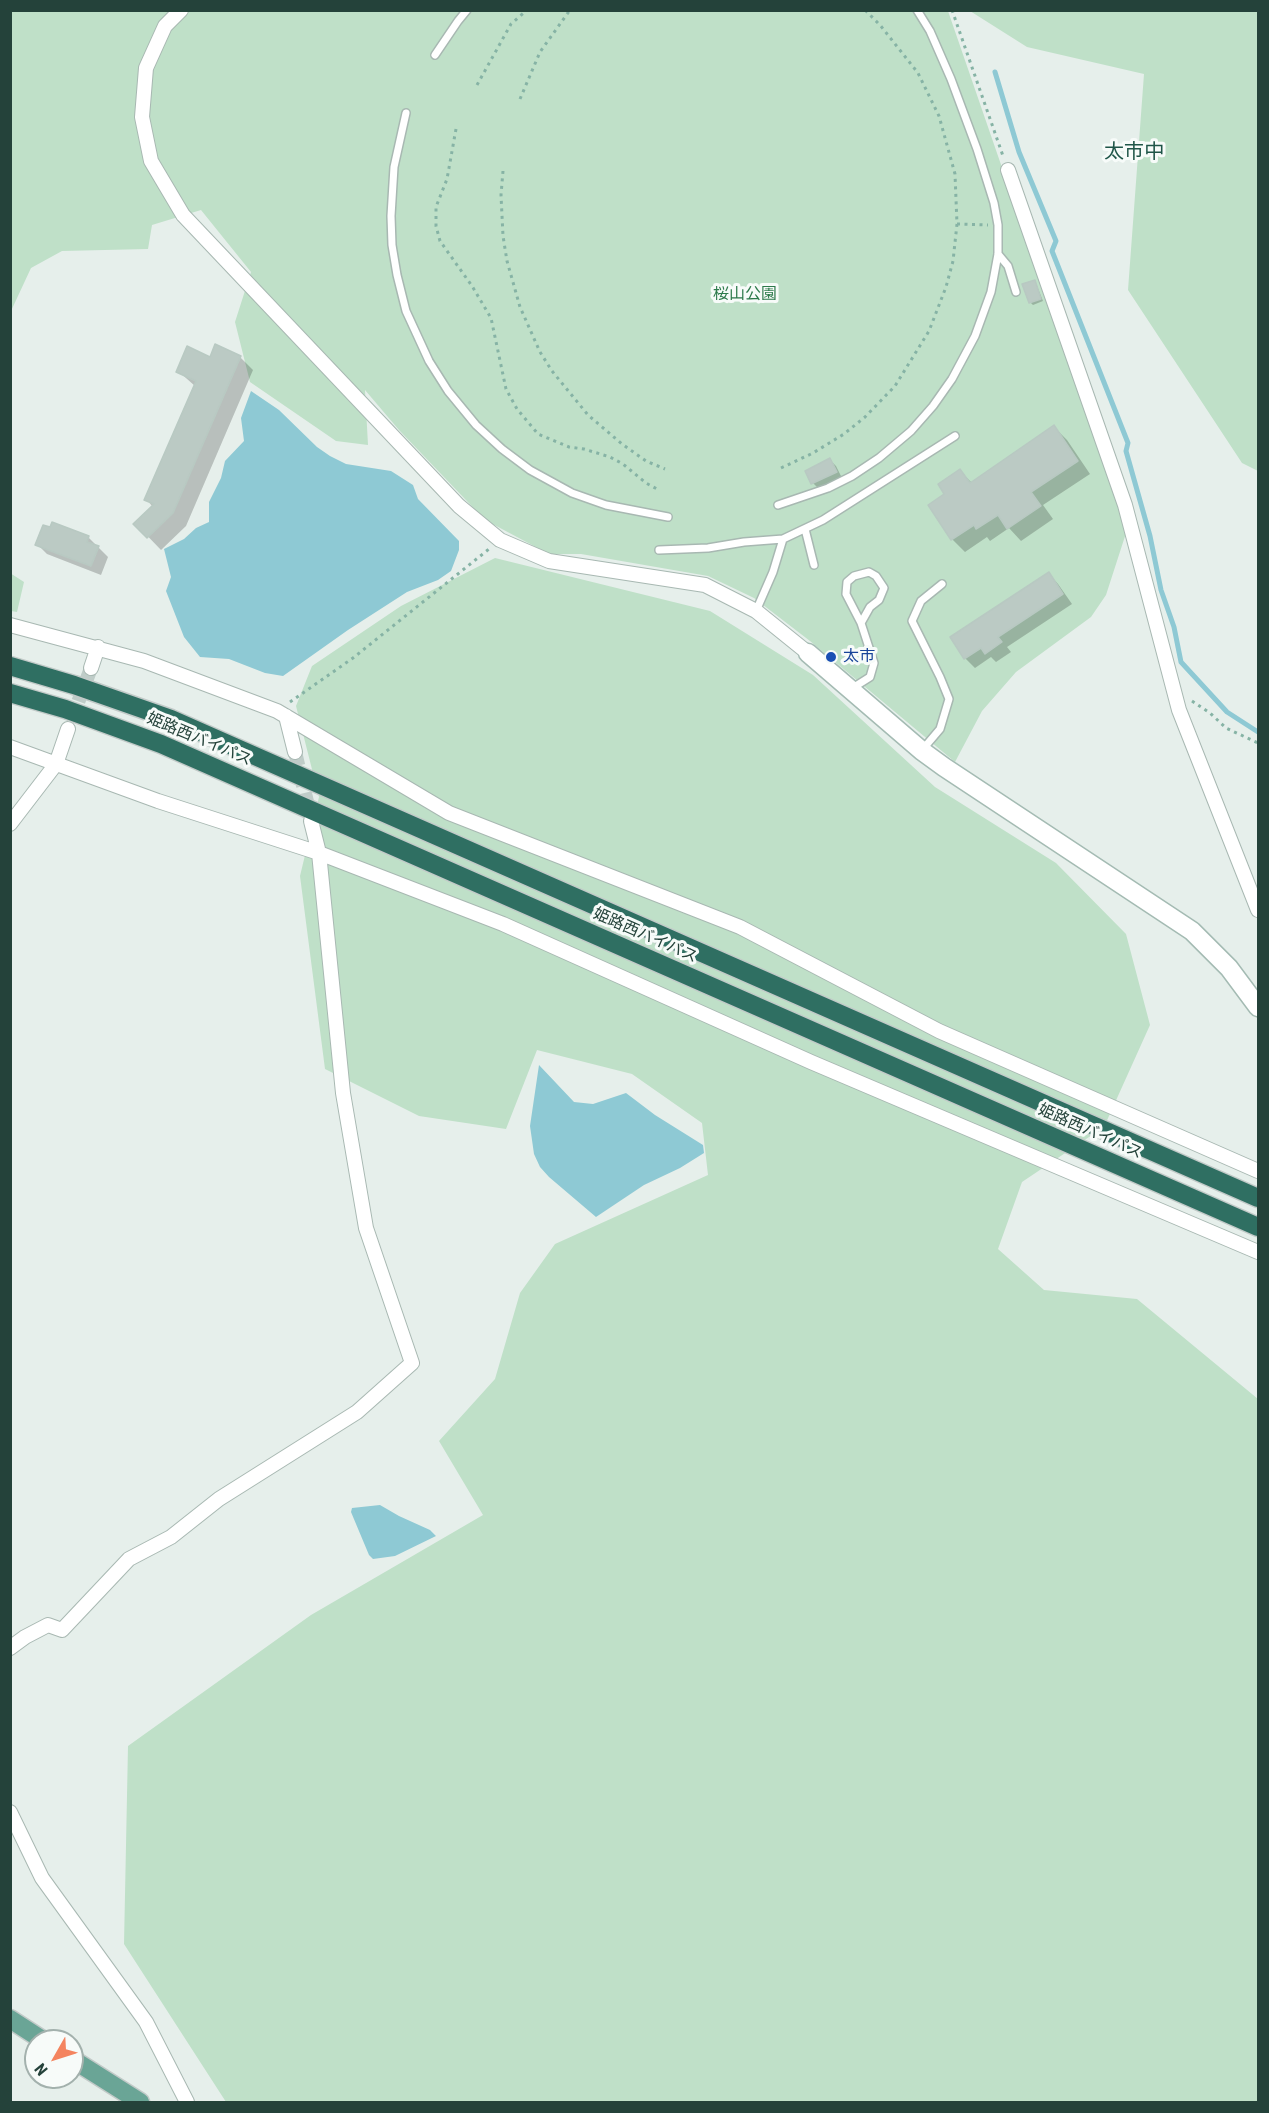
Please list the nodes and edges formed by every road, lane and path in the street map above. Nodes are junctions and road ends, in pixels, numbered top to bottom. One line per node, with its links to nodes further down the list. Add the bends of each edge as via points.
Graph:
1 (181, 10): 27 (street, via 165,26 146,68 142,117 151,161 183,215 459,507)
2 (467, 10): 8 (lane)
3 (527, 10): 9 (path, via 510,24)
4 (570, 10): 10 (path, via 540,52)
5 (865, 10): 15 (path, via 918,73 939,116 955,174)
6 (917, 10): 16 (lane, via 930,31 962,109)
7 (952, 10): 13 (path)
8 (435, 55)
9 (477, 85)
10 (520, 99)
11 (406, 113): 24 (lane, via 394,167 393,255 406,311 448,391 476,425 530,470 572,493 606,505)
12 (456, 129): 22 (path, via 447,179 436,207 436,226 440,241 491,318 506,389 517,409 538,434 610,457)
13 (1008, 170): 39 (street, via 1125,506)
14 (503, 171): 21 (path, via 501,195 507,261 520,307 540,351 588,415 646,461)
15 (957, 224): 16 (path); 20 (path, via 939,308 930,331 895,386 844,434)
16 (998, 225): 17 (lane)
17 (998, 254): 18 (lane, via 1008,266); 23 (lane, via 991,292 975,336 933,406 879,458 852,476)
18 (1016, 292)
19 (955, 436): 25 (lane)
20 (781, 468)
21 (665, 469)
22 (657, 489)
23 (778, 505)
24 (668, 517)
25 (805, 529): 26 (lane); 29 (lane)
26 (783, 539): 28 (lane); 31 (lane)
27 (500, 540): 31 (street, via 549,561 705,585); 41 (path)
28 (659, 550)
29 (814, 565)
30 (942, 584): 45 (lane, via 921,602 912,621 949,699 939,729)
31 (756, 611): 35 (street)
32 (861, 623): 32 (lane, via 884,588 869,572 847,582 846,594); 38 (lane, via 874,663 870,677)
33 (10, 625): 34 (street)
34 (98, 648): 37 (street); 41 (street, via 144,661)
35 (808, 653): 38 (street)
36 (10, 666): 54 (highway, 姫路西バイパス, via 182,724)
37 (91, 668)
38 (851, 688): 45 (street)
39 (1173, 688): 43 (path, via 1226,728); 51 (street)
40 (10, 693): 55 (highway, 姫路西バイパス, via 161,744)
41 (282, 714): 46 (street); 53 (street, via 449,813 740,927 939,1031)
42 (68, 729): 47 (street)
43 (1258, 743)
44 (10, 747): 47 (street)
45 (922, 751): 52 (street, via 1192,931 1229,968)
46 (295, 752)
47 (56, 764): 49 (street); 50 (street)
48 (312, 821): 50 (street)
49 (10, 824)
50 (319, 853): 56 (street, via 503,924 811,1062); 57 (street, via 343,1093 366,1228 412,1363 357,1412 219,1499 171,1537 129,1560 62,1630 48,1625)
51 (1258, 910)
52 (1258, 1007)
53 (1258, 1171)
54 (1258, 1198)
55 (1258, 1227)
56 (1258, 1252)
57 (10, 1648)
58 (10, 1812): 63 (street, via 42,1878 146,2022)
59 (10, 2019): 60 (main road)
60 (25, 2029)
61 (84, 2067): 62 (main road)
62 (140, 2103)
63 (187, 2103)

